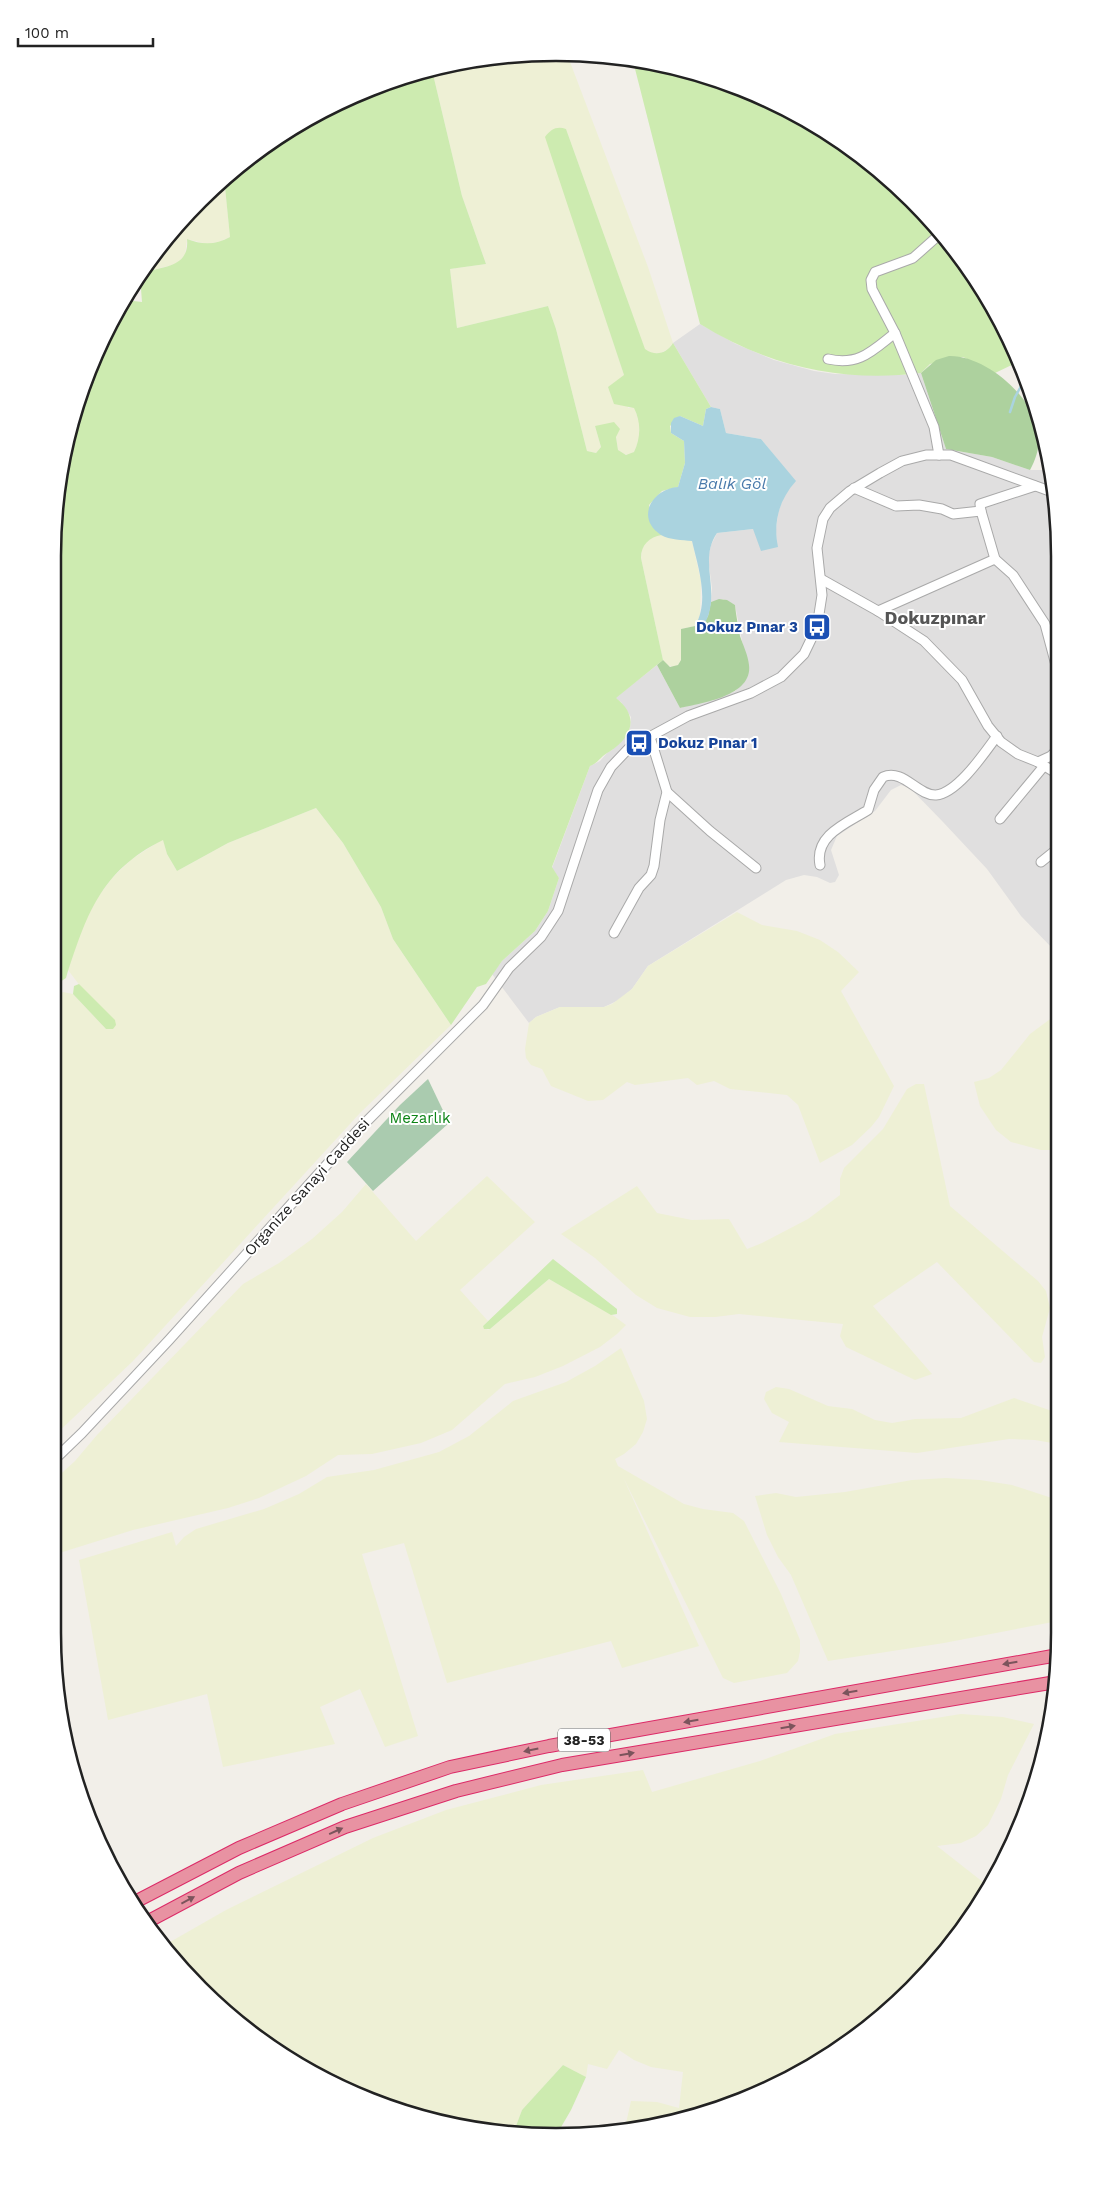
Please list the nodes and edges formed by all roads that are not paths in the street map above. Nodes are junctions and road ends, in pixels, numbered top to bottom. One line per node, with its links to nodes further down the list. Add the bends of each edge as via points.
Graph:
1 (935, 238): 2 (street, via 913,258 872,276 872,289)
2 (895, 333): 3 (street, via 858,359 840,362); 4 (street, via 934,427)
3 (828, 359)
4 (939, 455): 5 (street, Organize Sanayi Caddesi, via 951,455); 6 (street, Organize Sanayi Caddesi, via 902,461)
5 (1036, 486): 7 (street, Organize Sanayi Caddesi); 8 (street, via 980,504)
6 (854, 488): 8 (street, via 896,506 919,505 953,514); 10 (street, Organize Sanayi Caddesi, via 830,508 823,519 817,548)
7 (1047, 490)
8 (981, 511): 9 (street)
9 (995, 559): 11 (street); 12 (street, via 1013,574 1045,624)
10 (821, 580): 11 (street); 14 (street, Organize Sanayi Caddesi, via 817,627 804,654 780,677 751,693 688,716)
11 (878, 611): 13 (street, via 924,641 962,680)
12 (1051, 646)
13 (996, 736): 16 (street, via 1018,754); 22 (street, via 966,775 942,794 932,795 895,776 883,777 874,790 868,810 832,833 822,844)
14 (650, 737): 18 (street); 25 (street, Organize Sanayi Caddesi, via 629,748 611,767 598,790 558,911 541,937 509,968 483,1005 358,1130 169,1340)
15 (1051, 756): 16 (street)
16 (1041, 764): 17 (street); 19 (street)
17 (1051, 771)
18 (667, 792): 23 (street); 24 (street, via 651,874 638,888)
19 (1000, 819)
20 (1051, 854): 21 (street)
21 (1041, 862)
22 (820, 865)
23 (756, 868)
24 (614, 933)
25 (61, 1454)
26 (1050, 1656): 28 (highway, 38-53, one-way to 28, via 550,1746 450,1767 342,1804 238,1848)
27 (1048, 1683): 29 (highway, 38-53, one-way to 27, via 239,1873 345,1827 456,1791 562,1765)
28 (140, 1900)
29 (153, 1919)

